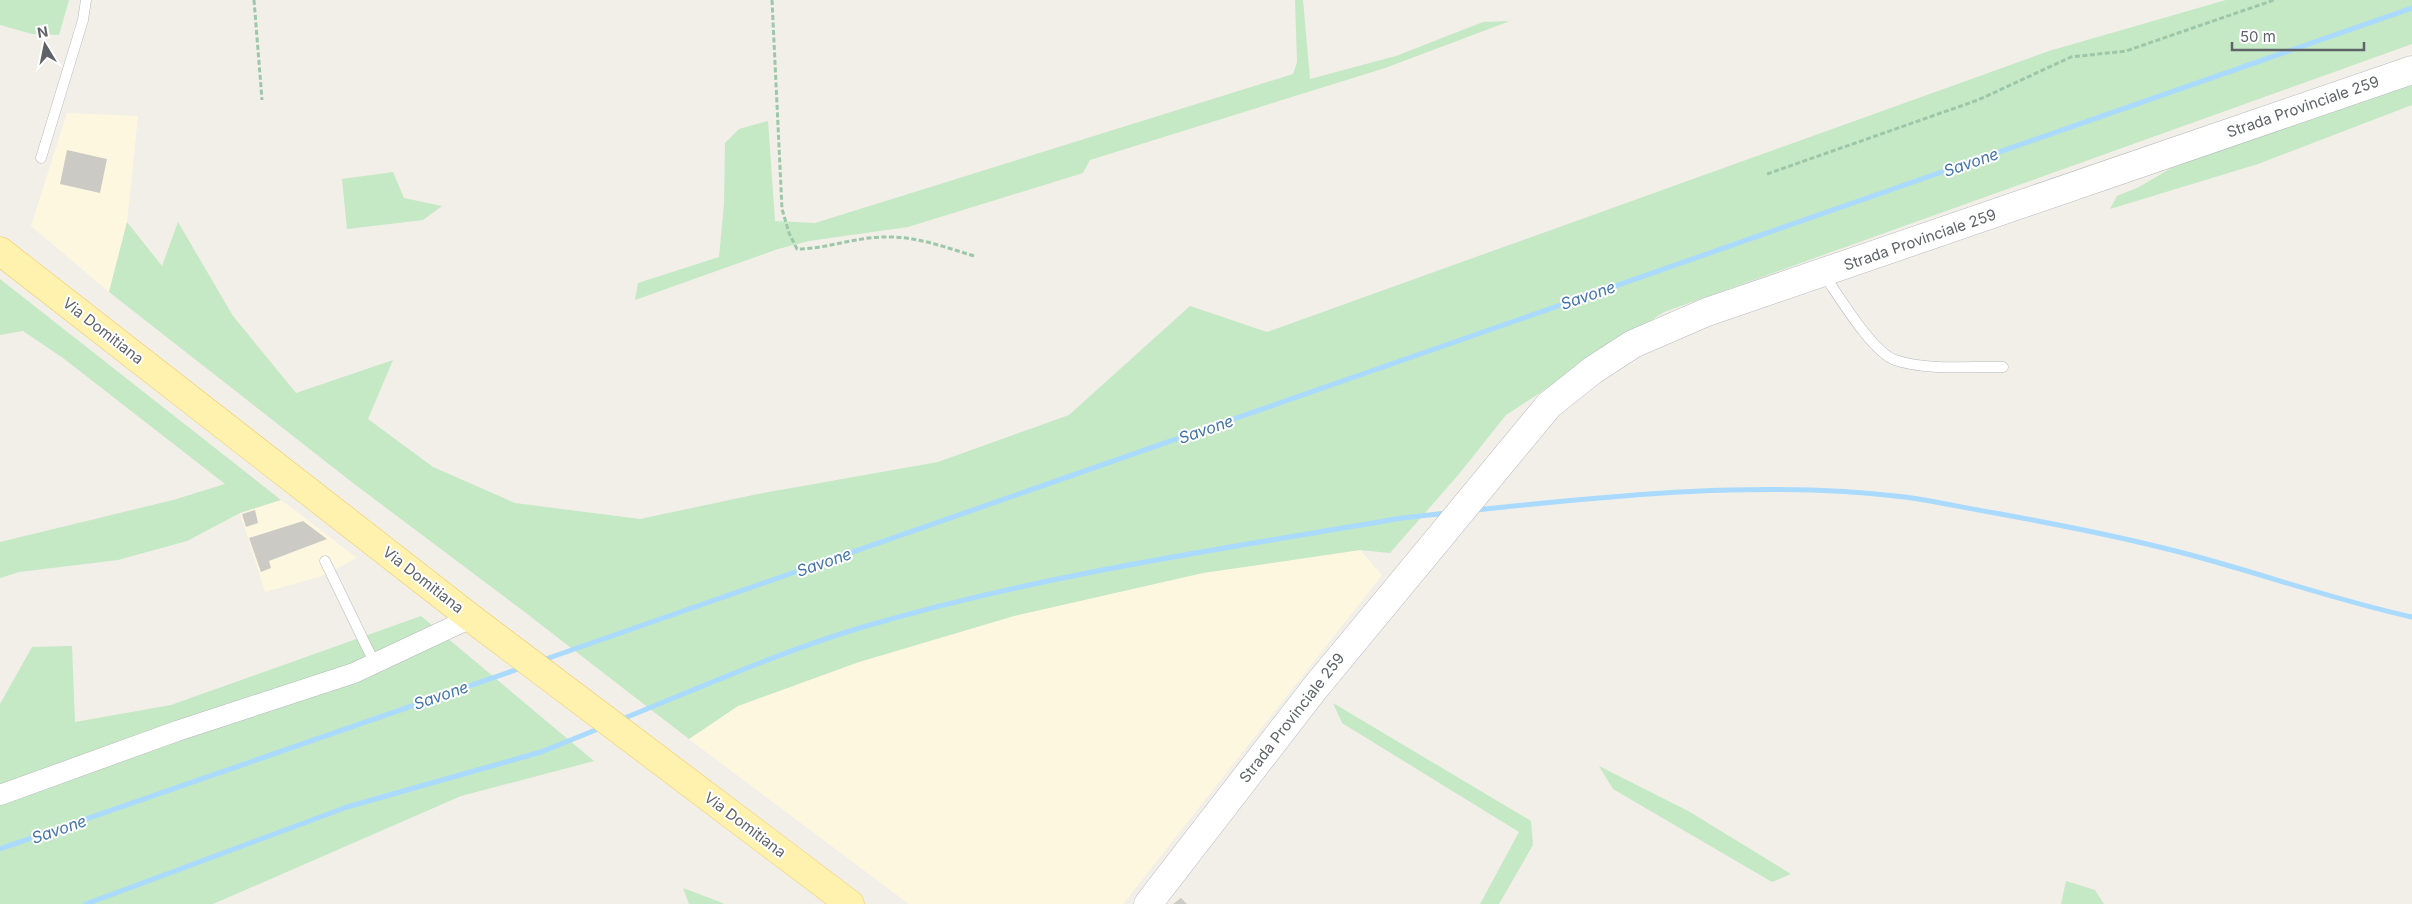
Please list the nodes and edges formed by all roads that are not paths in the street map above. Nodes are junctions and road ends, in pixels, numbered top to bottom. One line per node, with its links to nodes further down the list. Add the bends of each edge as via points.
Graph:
1 (86, 0): 3 (lane, via 83,20)
2 (2412, 70): 5 (street, Strada Provinciale 259)
3 (41, 158)
4 (0, 251): 8 (main road, Via Domitiana)
5 (1824, 274): 6 (lane, via 1868,338 1894,360 1927,366); 12 (street, Strada Provinciale 259, via 1707,312 1633,344 1592,370 1549,405 1314,688)
6 (2003, 367)
7 (325, 561): 9 (lane)
8 (478, 623): 9 (street); 11 (main road, Via Domitiana)
9 (374, 664): 10 (street)
10 (0, 795)
11 (850, 904)
12 (1148, 904)

